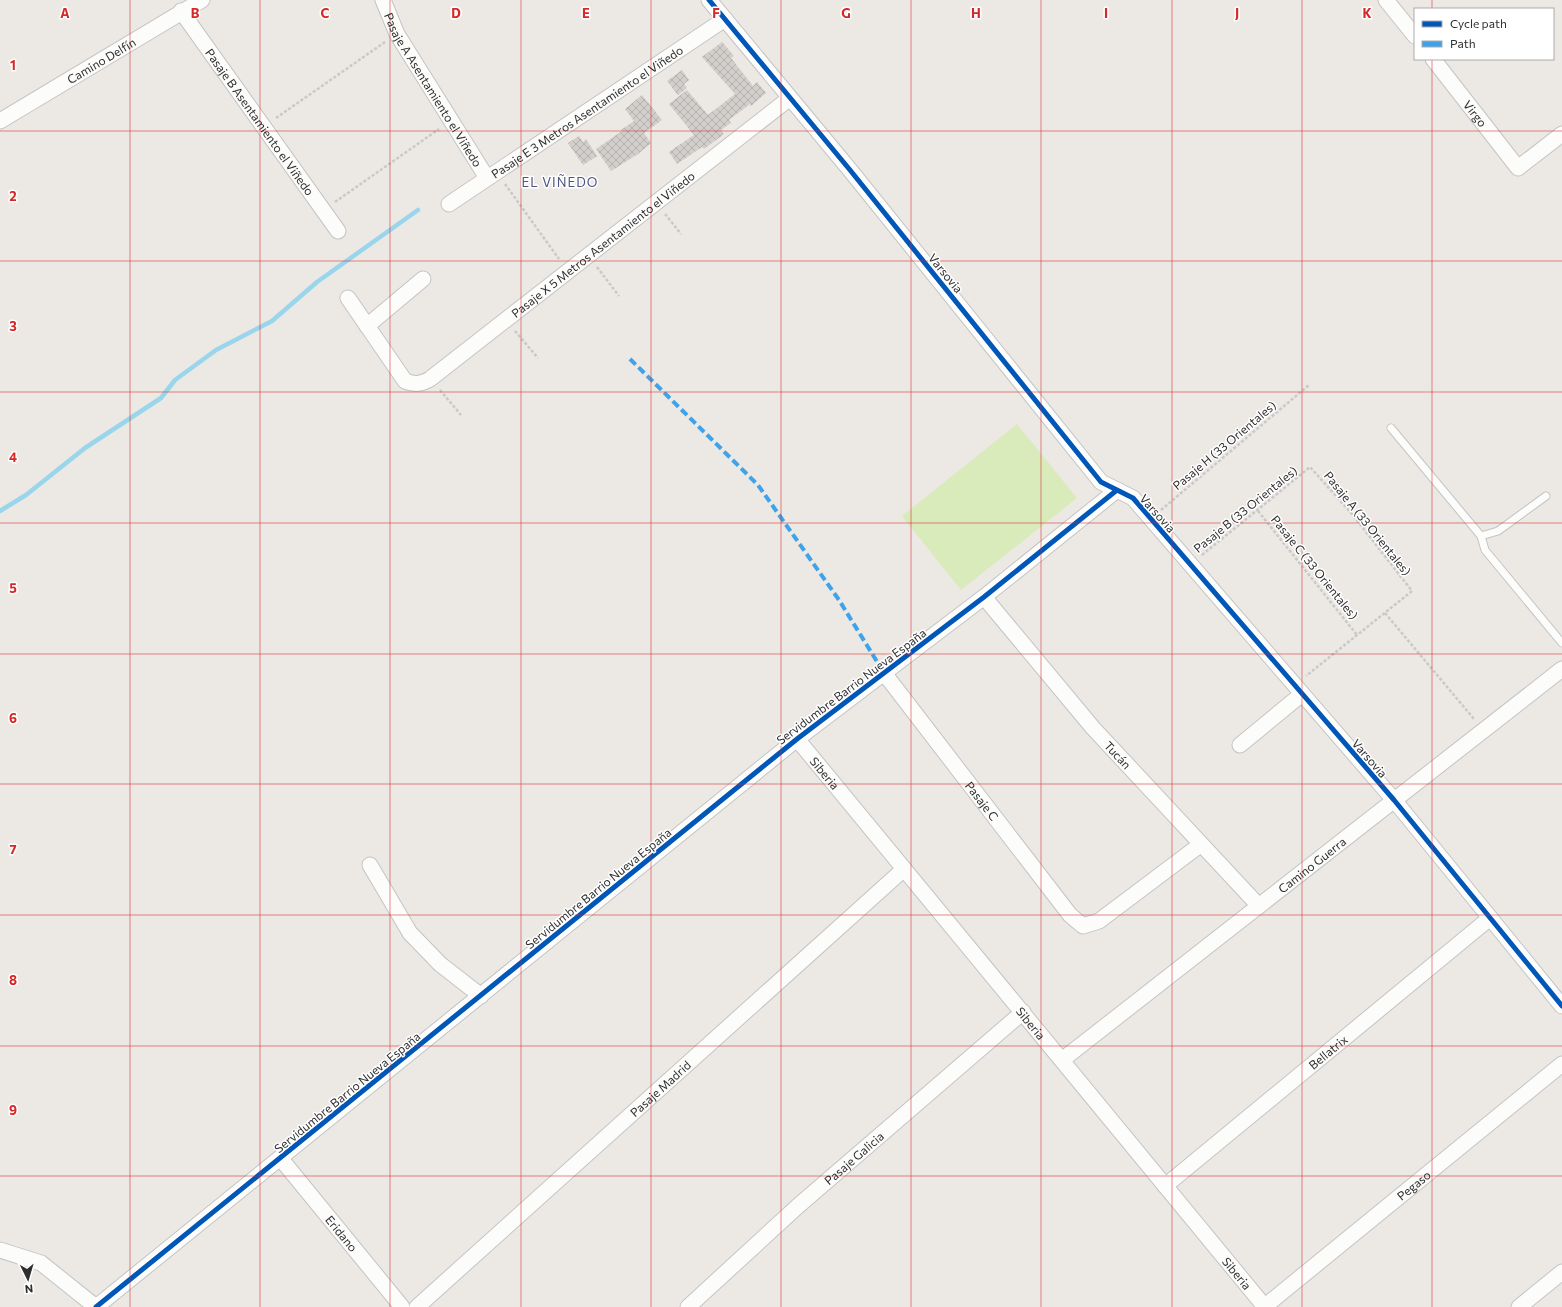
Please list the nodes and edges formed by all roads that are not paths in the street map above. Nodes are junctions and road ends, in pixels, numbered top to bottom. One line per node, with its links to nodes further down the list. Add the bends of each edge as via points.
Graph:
1 (202, 0): 5 (street, Camino Delfín)
2 (383, 0): 12 (street, Pasaje A Asentamiento el Viñedo, via 397,34 451,120)
3 (708, 0): 6 (street, Varsovia)
4 (1386, 0): 7 (street)
5 (181, 11): 10 (street, Camino Delfín); 14 (street, Pasaje B Asentamiento el Viñedo)
6 (725, 19): 9 (street, Varsovia); 12 (street, Pasaje E 3 Metros Asentamiento el Viñedo)
7 (1414, 35)
8 (1434, 60): 11 (street, Virgo, via 1518,168)
9 (790, 98): 17 (street, Pasaje X 5 Metros Asentamiento el Viñedo, via 421,384 405,381); 19 (street, Varsovia, via 1100,482)
10 (0, 121)
11 (1562, 134)
12 (491, 175): 13 (street, Pasaje E 3 Metros Asentamiento el Viñedo)
13 (450, 204)
14 (338, 231)
15 (423, 279): 17 (street)
16 (348, 298): 17 (street)
17 (367, 326)
18 (1391, 428): 21 (lane)
19 (1117, 490): 22 (street, Servidumbre Barrio Nueva España); 26 (street, Varsovia, via 1133,498)
20 (1546, 496): 21 (lane, via 1498,531)
21 (1481, 536): 23 (lane, via 1485,550)
22 (984, 597): 25 (street, Servidumbre Barrio Nueva España); 30 (street, Tucán, via 1093,728)
23 (1562, 643)
24 (1562, 669): 29 (street, Camino Guerra)
25 (884, 673): 27 (street, Servidumbre Barrio Nueva España); 30 (street, Pasaje C, via 1070,915 1084,926 1099,921)
26 (1299, 689): 28 (street); 29 (street, Varsovia)
27 (797, 739): 32 (street, Siberia); 35 (street, Servidumbre Barrio Nueva España)
28 (1240, 746)
29 (1394, 800): 33 (street, Camino Guerra); 34 (street, Varsovia)
30 (1200, 844): 33 (street, Tucán)
31 (370, 866): 35 (street, via 410,933 440,964)
32 (904, 869): 37 (street, Siberia); 46 (street, Pasaje Madrid)
33 (1259, 906): 38 (street, Camino Guerra)
34 (1490, 918): 36 (street, Varsovia); 41 (street, Bellatrix)
35 (482, 996): 40 (street, Servidumbre Barrio Nueva España)
36 (1562, 1006)
37 (1023, 1012): 38 (street, Siberia); 47 (street, Pasaje Galicia, via 798,1206)
38 (1062, 1060): 41 (street, Siberia)
39 (1562, 1064): 48 (street, Pegaso)
40 (281, 1159): 44 (street, Servidumbre Barrio Nueva España); 45 (street, Eridano)
41 (1165, 1186): 48 (street, Siberia)
42 (0, 1250): 44 (street, via 41,1264)
43 (1562, 1272): 49 (street)
44 (96, 1307)
45 (402, 1307)
46 (417, 1307)
47 (688, 1307)
48 (1265, 1307)
49 (1519, 1307)

